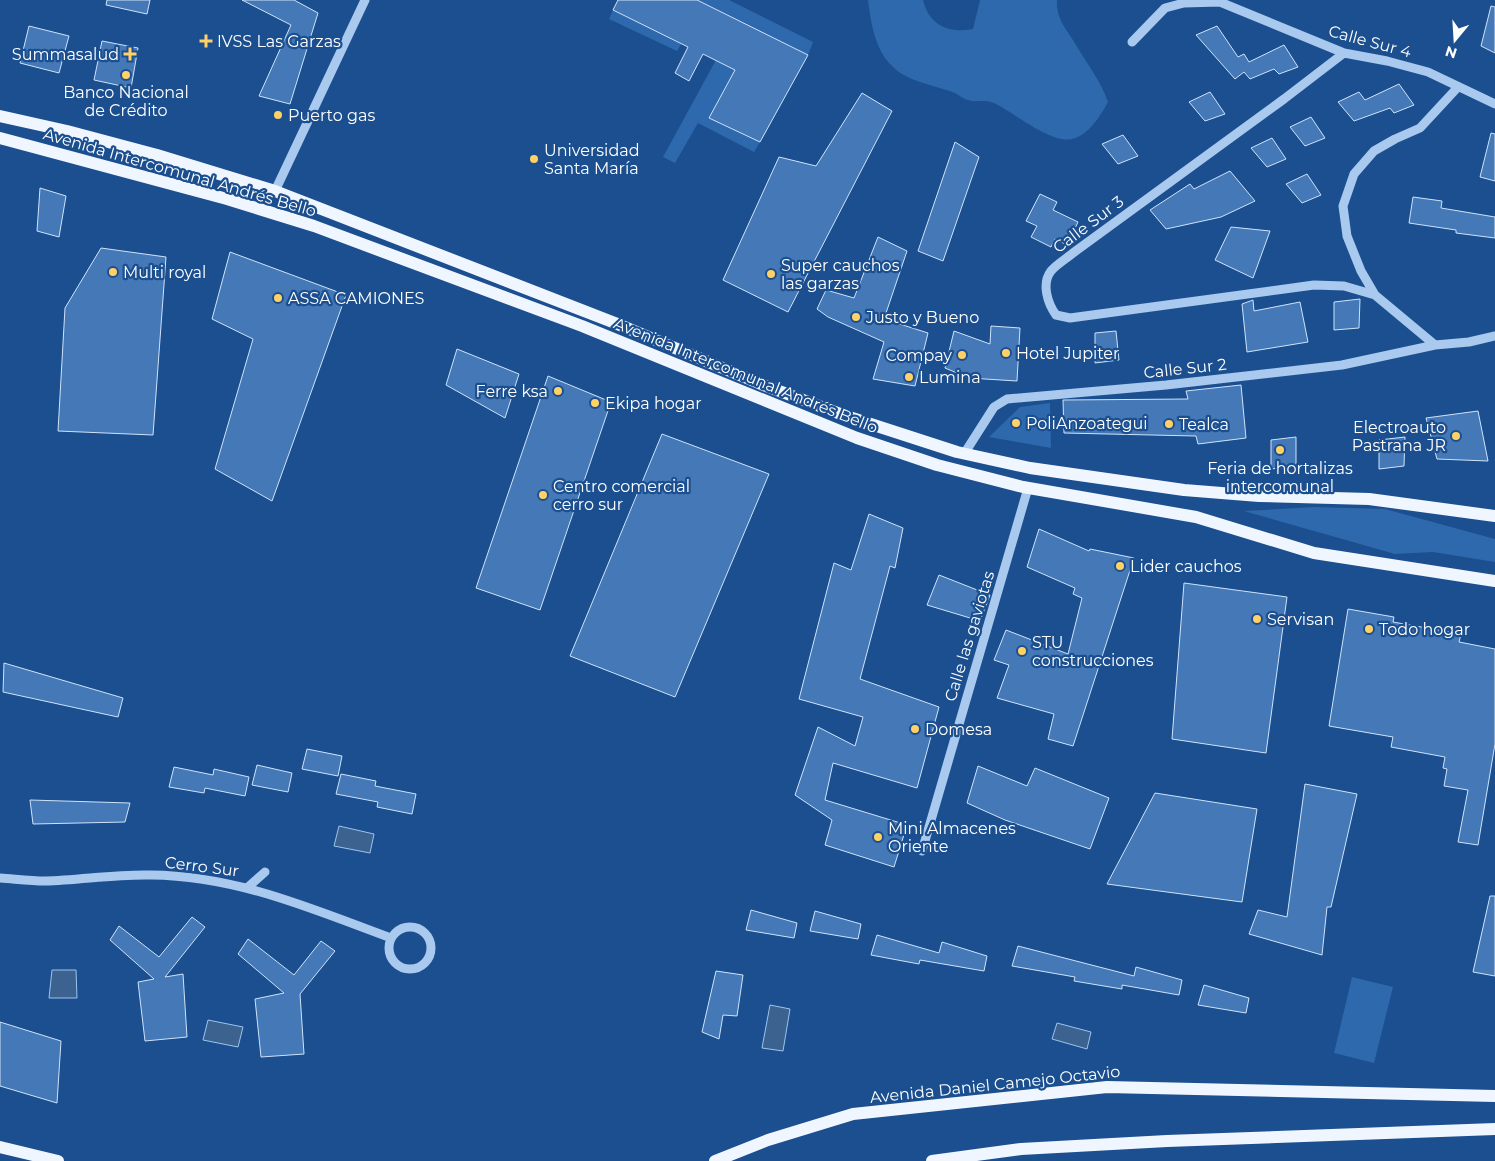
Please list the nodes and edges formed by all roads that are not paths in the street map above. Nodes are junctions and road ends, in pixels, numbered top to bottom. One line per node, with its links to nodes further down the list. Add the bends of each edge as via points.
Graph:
1 (365, 0): 8 (street)
2 (1132, 42): 3 (street, Calle Sur 4, via 1165,8 1204,1 1220,2)
3 (1344, 53): 4 (street, Calle Sur 4, via 1428,72); 9 (street, Calle Sur 3, via 1073,253 1050,272 1046,289 1049,305 1056,315 1070,318 1314,285 1344,286)
4 (1458, 87): 5 (street, Calle Sur 4); 9 (street, via 1420,128 1374,151 1354,174 1343,206 1347,236)
5 (1495, 104)
6 (0, 116): 8 (main road, Avenida Intercomunal Andrés Bello, via 157,155)
7 (0, 138): 13 (main road, Avenida Intercomunal Andrés Bello, via 227,199 314,226 582,326 856,438)
8 (275, 191): 12 (main road, Avenida Intercomunal Andrés Bello, via 597,315 766,386 863,422)
9 (1375, 295): 11 (street)
10 (1495, 336): 11 (street, Calle Sur 2)
11 (1435, 346): 12 (street, Calle Sur 2, via 1342,365 1007,399 994,407)
12 (964, 454): 14 (main road, Avenida Intercomunal Andrés Bello, via 1030,468 1184,490 1250,496 1369,499)
13 (1028, 488): 15 (main road, Avenida Intercomunal Andrés Bello, via 1196,517 1314,553); 16 (street, Calle las gaviotas)
14 (1495, 516)
15 (1495, 581)
16 (922, 851)
17 (265, 872): 19 (street)
18 (0, 878): 19 (street, Cerro Sur, via 45,880 152,874)
19 (248, 887): 20 (street, Cerro Sur)
20 (391, 938): 20 (street, via 391,958 401,967 414,969 429,956 431,950 427,936 416,928 402,929)
21 (1495, 1096): 25 (main road, Avenida Daniel Camejo Octavio, via 1107,1087 853,1114 768,1140)
22 (1495, 1129): 26 (main road, via 1030,1148)
23 (0, 1146): 24 (main road)
24 (58, 1161)
25 (715, 1161)
26 (932, 1161)

